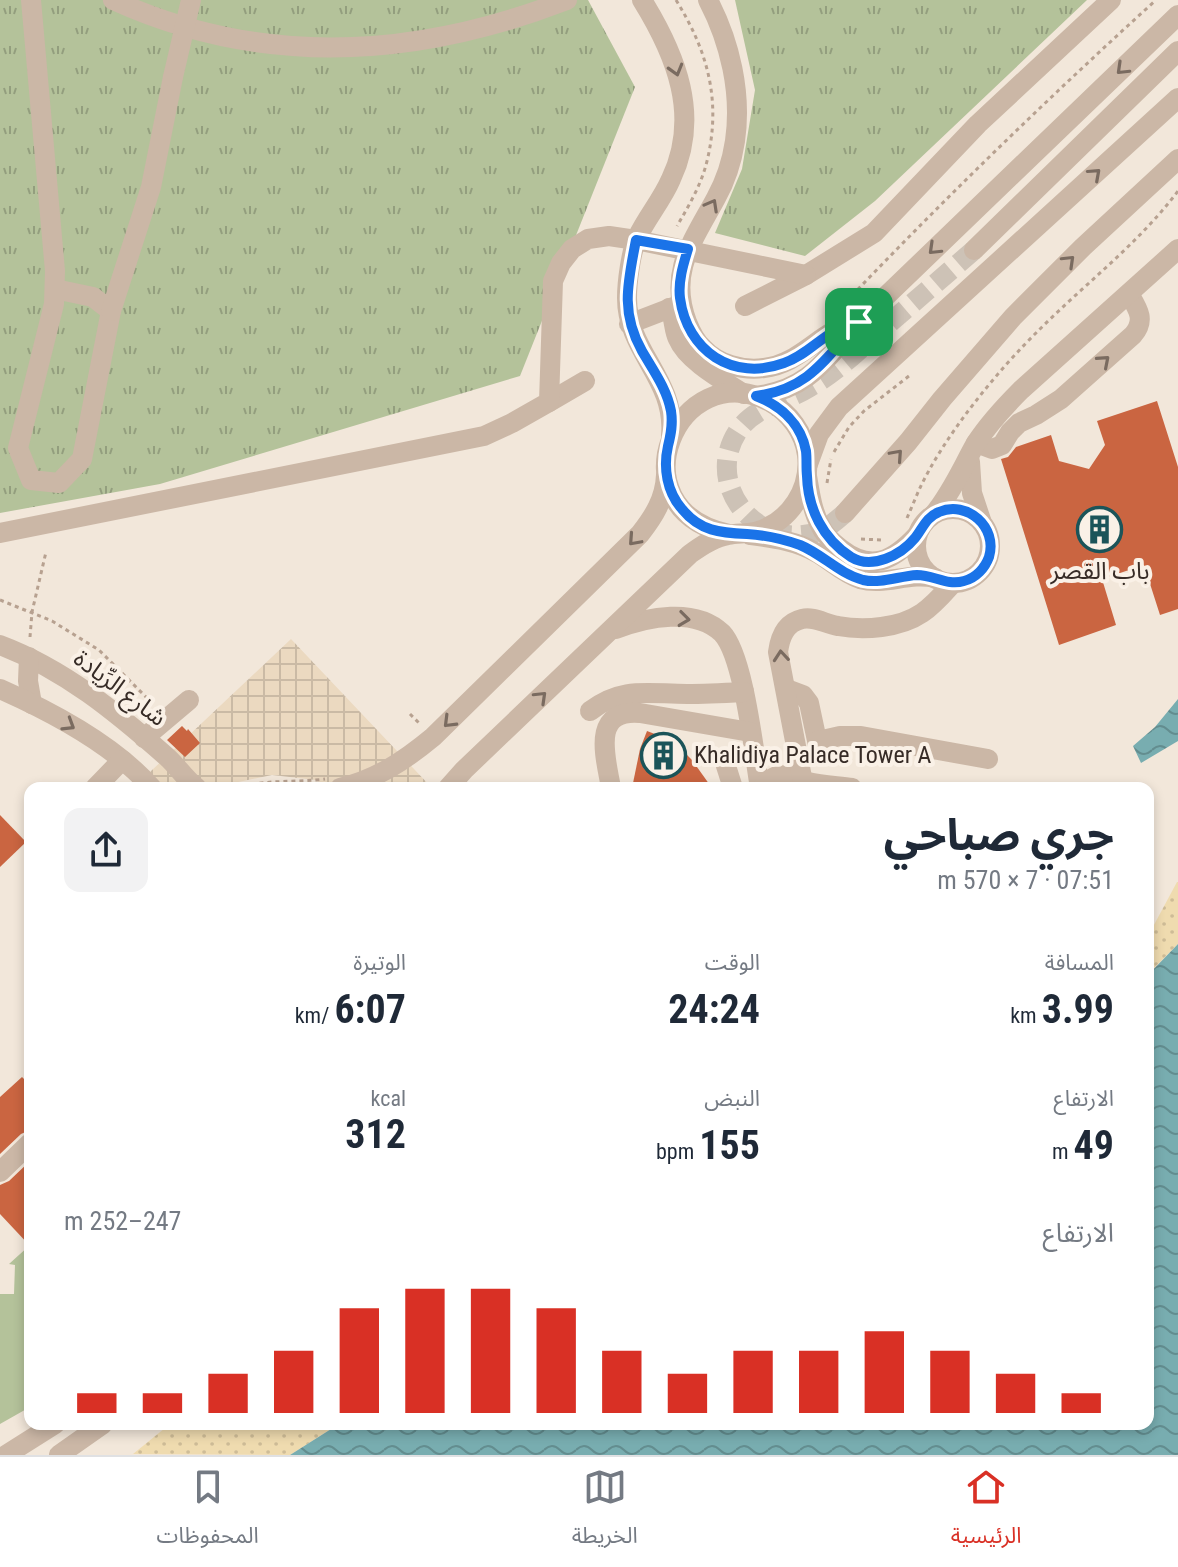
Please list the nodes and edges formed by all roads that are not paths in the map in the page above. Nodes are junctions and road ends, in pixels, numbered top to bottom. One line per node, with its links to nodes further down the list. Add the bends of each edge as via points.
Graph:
1 (31, 0): 17 (street)
2 (113, 0): 4 (street, via 228,39 342,48 449,36)
3 (191, 0): 21 (street, bridge, via 151,187)
4 (567, 0)
5 (642, 0): 12 (street, one-way to 12, via 675,63 684,128 671,179)
6 (708, 0): 13 (street, one-way to 6, via 718,196 736,138 733,68)
7 (1111, 0): 16 (street, via 978,124 874,233)
8 (1178, 15): 22 (street, one-way to 22)
9 (1178, 51): 15 (street)
10 (1178, 98): 33 (street, one-way to 10, via 819,434 839,407)
11 (1178, 159): 35 (street, one-way to 11, via 1013,317)
12 (636, 240): 13 (street); 23 (street, via 627,297); 30 (street, via 588,239 561,263 553,281)
13 (691, 242): 16 (street); 19 (street)
14 (1178, 249): 18 (street)
15 (974, 250)
16 (806, 275): 20 (street)
17 (55, 289): 21 (street, via 93,297); 21 (street, via 18,448 31,480 59,483 82,459)
18 (1129, 294): 24 (street); 27 (street, one-way to 18, via 1138,330 1140,316)
19 (675, 306): 22 (street, via 698,343 713,357 741,368 790,361 832,331); 23 (street); 28 (street, via 680,344 702,365)
20 (745, 306)
21 (111, 311)
22 (859, 322): 28 (street, via 805,380 773,394)
23 (629, 324): 31 (street, via 667,395)
24 (1065, 351): 25 (street); 27 (street)
25 (1035, 378): 29 (street); 32 (street, via 1001,410)
26 (585, 381): 30 (street)
27 (1080, 383): 29 (street)
28 (750, 395): 31 (street, via 707,400); 33 (street, via 777,406 793,422 804,443)
29 (1061, 399): 32 (street, via 1014,427 997,448)
30 (549, 402): 38 (street, via 484,436)
31 (671, 435): 34 (street)
32 (973, 449): 36 (street); 37 (street, via 970,487)
33 (807, 470): 39 (street, via 791,509 771,526); 40 (street, via 821,529 850,556 880,561)
34 (666, 471): 39 (street, via 681,509 703,526); 59 (street, one-way to 59, via 658,508 640,534 424,745 371,778)
35 (845, 513)
36 (934, 514): 37 (street, via 958,509); 40 (street)
37 (981, 520): 41 (street, via 991,543 988,560 970,579)
38 (0, 533)
39 (738, 534): 41 (street, via 798,545 862,580 916,575); 42 (street, via 715,539 690,554)
40 (917, 535): 41 (street, via 917,556 924,569)
41 (944, 580): 46 (street, one-way to 41, via 778,652 788,626 800,619 859,629 903,622 930,607)
42 (609, 632): 47 (street, one-way to 47, via 650,619 707,623 723,634); 60 (street, one-way to 42)
43 (0, 645): 44 (street, شارع الرِّيادة)
44 (29, 657): 49 (street); 52 (street, شارع الرِّيادة, via 82,687)
45 (0, 689): 49 (street)
46 (787, 689): 53 (street, via 806,698 818,746 840,736 861,736); 66 (street)
47 (744, 692): 50 (street, via 629,693); 51 (street)
48 (189, 700): 52 (street)
49 (32, 704): 54 (street, one-way to 54)
50 (590, 711)
51 (750, 732): 61 (street, via 640,713 620,715 603,739); 63 (street)
52 (144, 738): 58 (street, شارع الرِّيادة, via 167,756)
53 (988, 759)
54 (122, 760): 56 (street); 57 (street)
55 (726, 766): 62 (street)
56 (101, 782)
57 (147, 782)
58 (185, 782)
59 (338, 782)
60 (453, 782)
61 (610, 782)
62 (731, 782)
63 (760, 782)
64 (768, 782): 65 (street, via 783,775)
65 (801, 782)
66 (802, 782)
67 (24, 1149): 68 (street)
68 (0, 1172)
69 (46, 1430): 71 (street)
70 (94, 1430): 72 (street)
71 (6, 1455)
72 (59, 1455)

